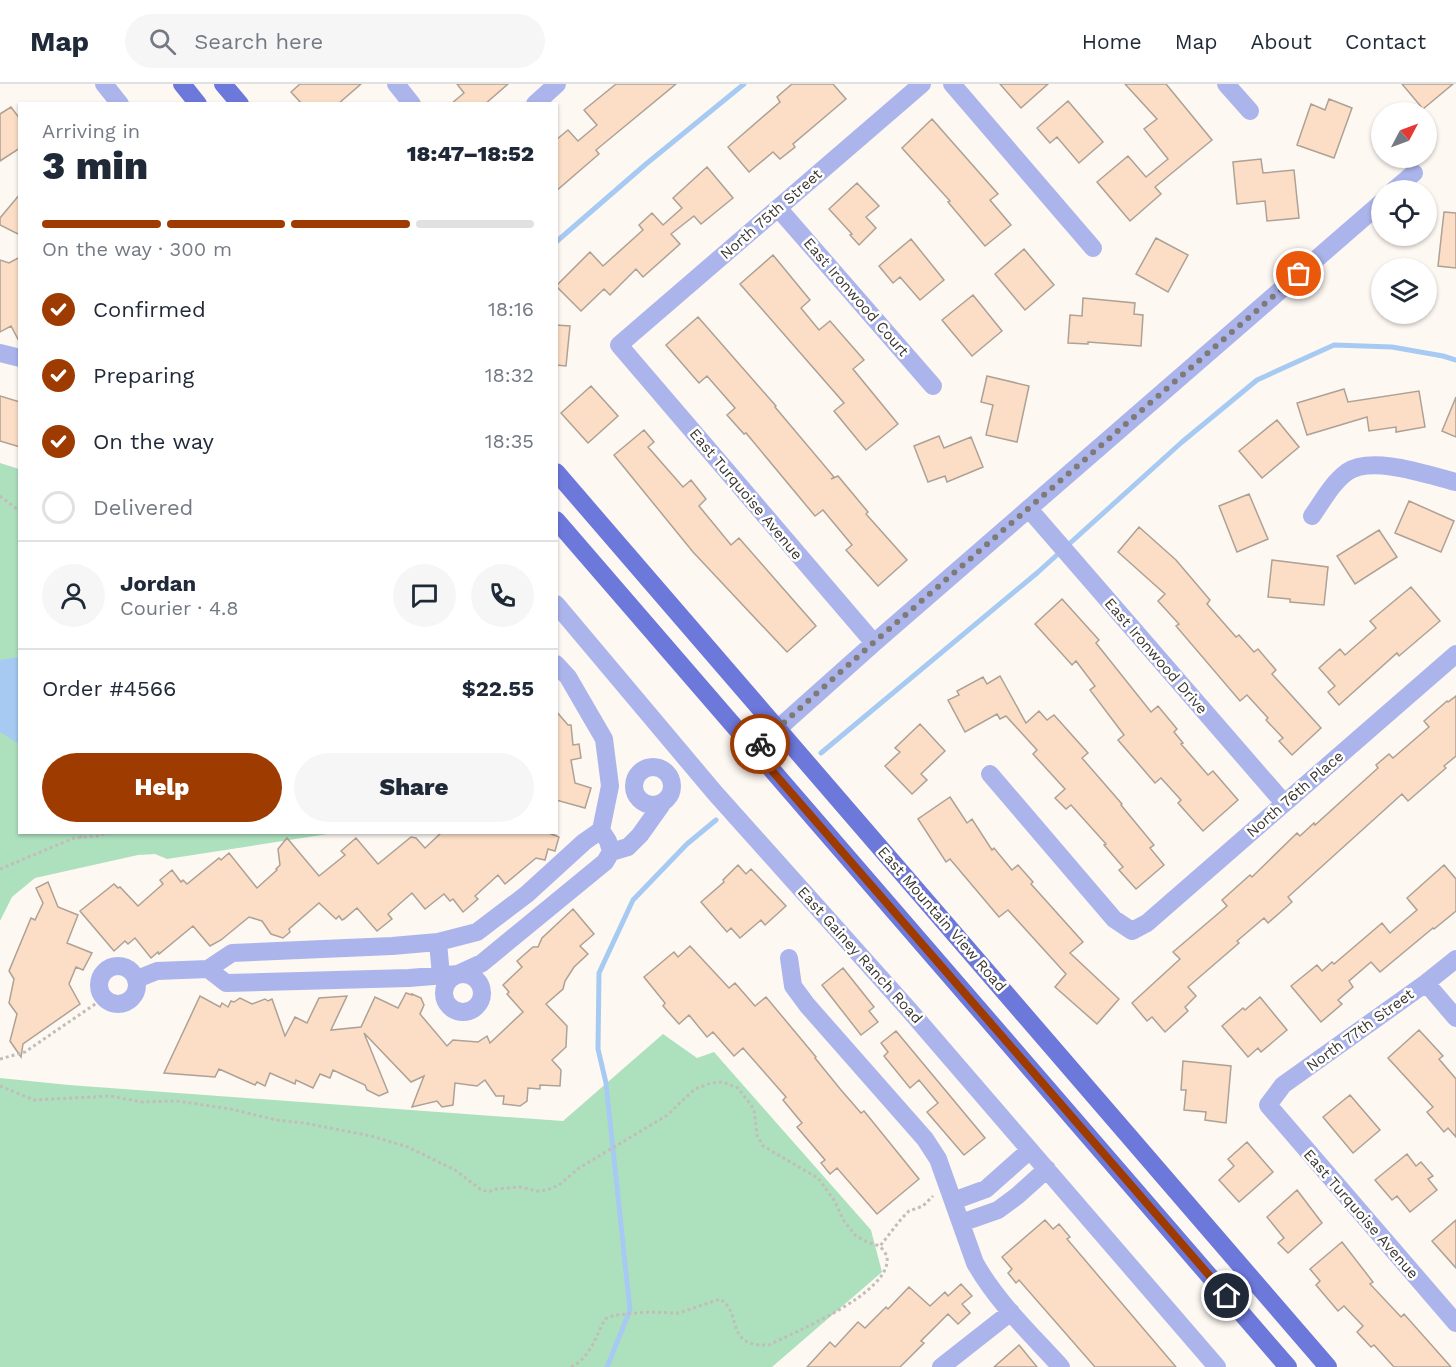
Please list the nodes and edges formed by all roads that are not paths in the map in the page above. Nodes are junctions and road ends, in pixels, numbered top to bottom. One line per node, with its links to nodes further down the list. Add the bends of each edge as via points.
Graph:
1 (104, 84): 9 (street)
2 (182, 84): 10 (main road)
3 (223, 84): 11 (main road)
4 (396, 84): 12 (street)
5 (557, 84): 13 (street)
6 (922, 84): 17 (street, North 75th Street)
7 (952, 84): 19 (street)
8 (1226, 84): 14 (street)
9 (118, 102)
10 (196, 102)
11 (238, 102)
12 (410, 102)
13 (537, 102)
14 (1250, 111)
15 (1414, 173): 16 (street)
16 (1406, 180)
17 (778, 208): 20 (street, North 75th Street); 23 (street, East Ironwood Court)
18 (1371, 212): 26 (street)
19 (1093, 248)
20 (619, 345): 30 (street, East Turquoise Avenue)
21 (0, 353): 22 (street)
22 (18, 358)
23 (933, 386)
24 (558, 474): 33 (main road, East Mountain View Road)
25 (1456, 482): 27 (street, via 1384,466 1365,466 1348,471 1335,483)
26 (1029, 509): 30 (street); 40 (street, East Ironwood Drive)
27 (1312, 516)
28 (558, 522): 34 (main road, East Mountain View Road)
29 (558, 606): 35 (street, East Gainey Ranch Road)
30 (873, 643): 33 (street)
31 (1456, 654): 40 (street, North 76th Place)
32 (558, 665): 38 (street, via 604,739)
33 (777, 729): 34 (street); 67 (main road, East Mountain View Road)
34 (754, 750): 66 (main road, East Mountain View Road)
35 (688, 760): 37 (street); 57 (street, East Gainey Ranch Road)
36 (990, 774): 40 (street, North 76th Place, via 1114,919 1132,931)
37 (669, 776): 39 (street, via 659,768 646,768 636,776); 41 (street, via 672,788)
38 (610, 786): 39 (street); 42 (street)
39 (633, 788): 41 (street, via 643,804)
40 (1284, 803)
41 (662, 804): 43 (street, via 628,847)
42 (601, 830): 43 (street); 44 (street)
43 (611, 852): 45 (street, via 605,862)
44 (531, 891): 45 (street); 46 (street, via 477,932)
45 (548, 909): 51 (street, via 482,963)
46 (438, 942): 47 (street); 51 (street)
47 (338, 949): 50 (street, via 232,953); 53 (street)
48 (789, 958): 59 (street, via 793,986 925,1139 938,1159)
49 (1456, 959): 54 (street, North 77th Street)
50 (208, 969): 52 (street, via 157,971); 53 (street, via 226,982)
51 (449, 975): 53 (street)
52 (137, 979): 52 (street, via 136,992 128,1002 115,1004 100,993 99,980 106,969 124,966)
53 (337, 980)
54 (1426, 983): 55 (street); 56 (street, North 77th Street, via 1283,1085)
55 (1456, 1018)
56 (1268, 1106): 62 (street, East Turquoise Avenue)
57 (1030, 1150): 58 (street, East Gainey Ranch Road); 59 (street, via 986,1189)
58 (1047, 1169): 60 (street, via 998,1210); 65 (street, East Gainey Ranch Road)
59 (951, 1193): 60 (street)
60 (961, 1223): 61 (street, via 975,1263)
61 (1011, 1312): 63 (street); 64 (street)
62 (1456, 1323)
63 (941, 1367)
64 (1061, 1367)
65 (1217, 1367)
66 (1288, 1367)
67 (1328, 1367)

